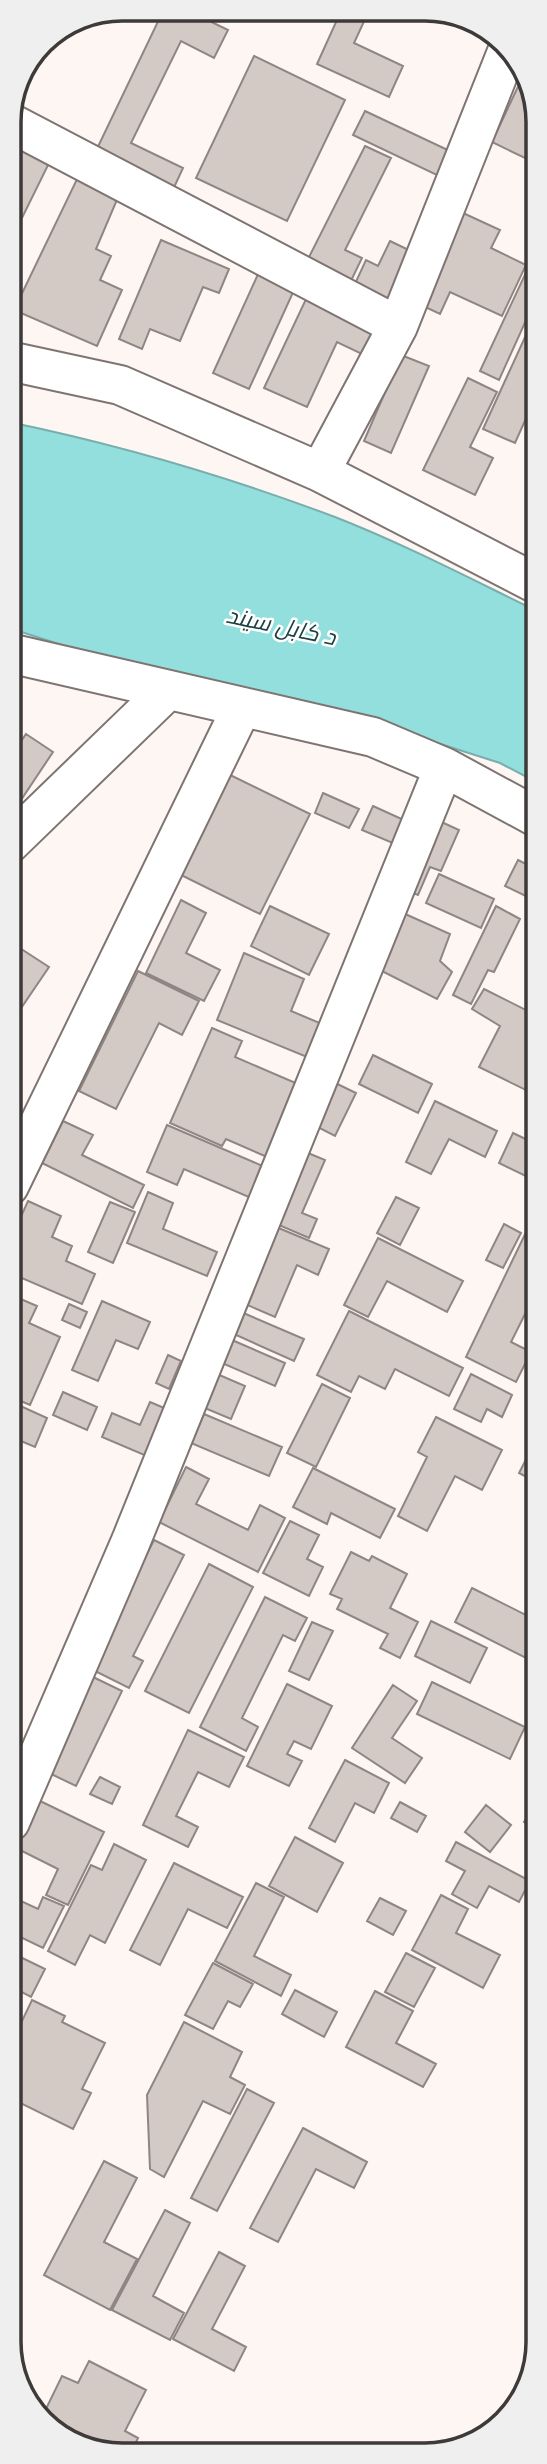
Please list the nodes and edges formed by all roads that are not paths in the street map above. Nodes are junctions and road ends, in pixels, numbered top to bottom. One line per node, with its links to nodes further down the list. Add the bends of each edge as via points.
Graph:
1 (504, 60): 3 (street)
2 (21, 128): 3 (street)
3 (398, 326): 5 (street)
4 (21, 364): 5 (street, via 120,385)
5 (320, 472): 6 (street)
6 (526, 578)
7 (21, 656): 8 (street)
8 (167, 690): 9 (street); 12 (street)
9 (242, 707): 10 (street, via 373,737); 13 (street)
10 (443, 767): 11 (street); 14 (street, via 131,1541)
11 (526, 812)
12 (21, 832)
13 (21, 1161)
14 (21, 1794)

